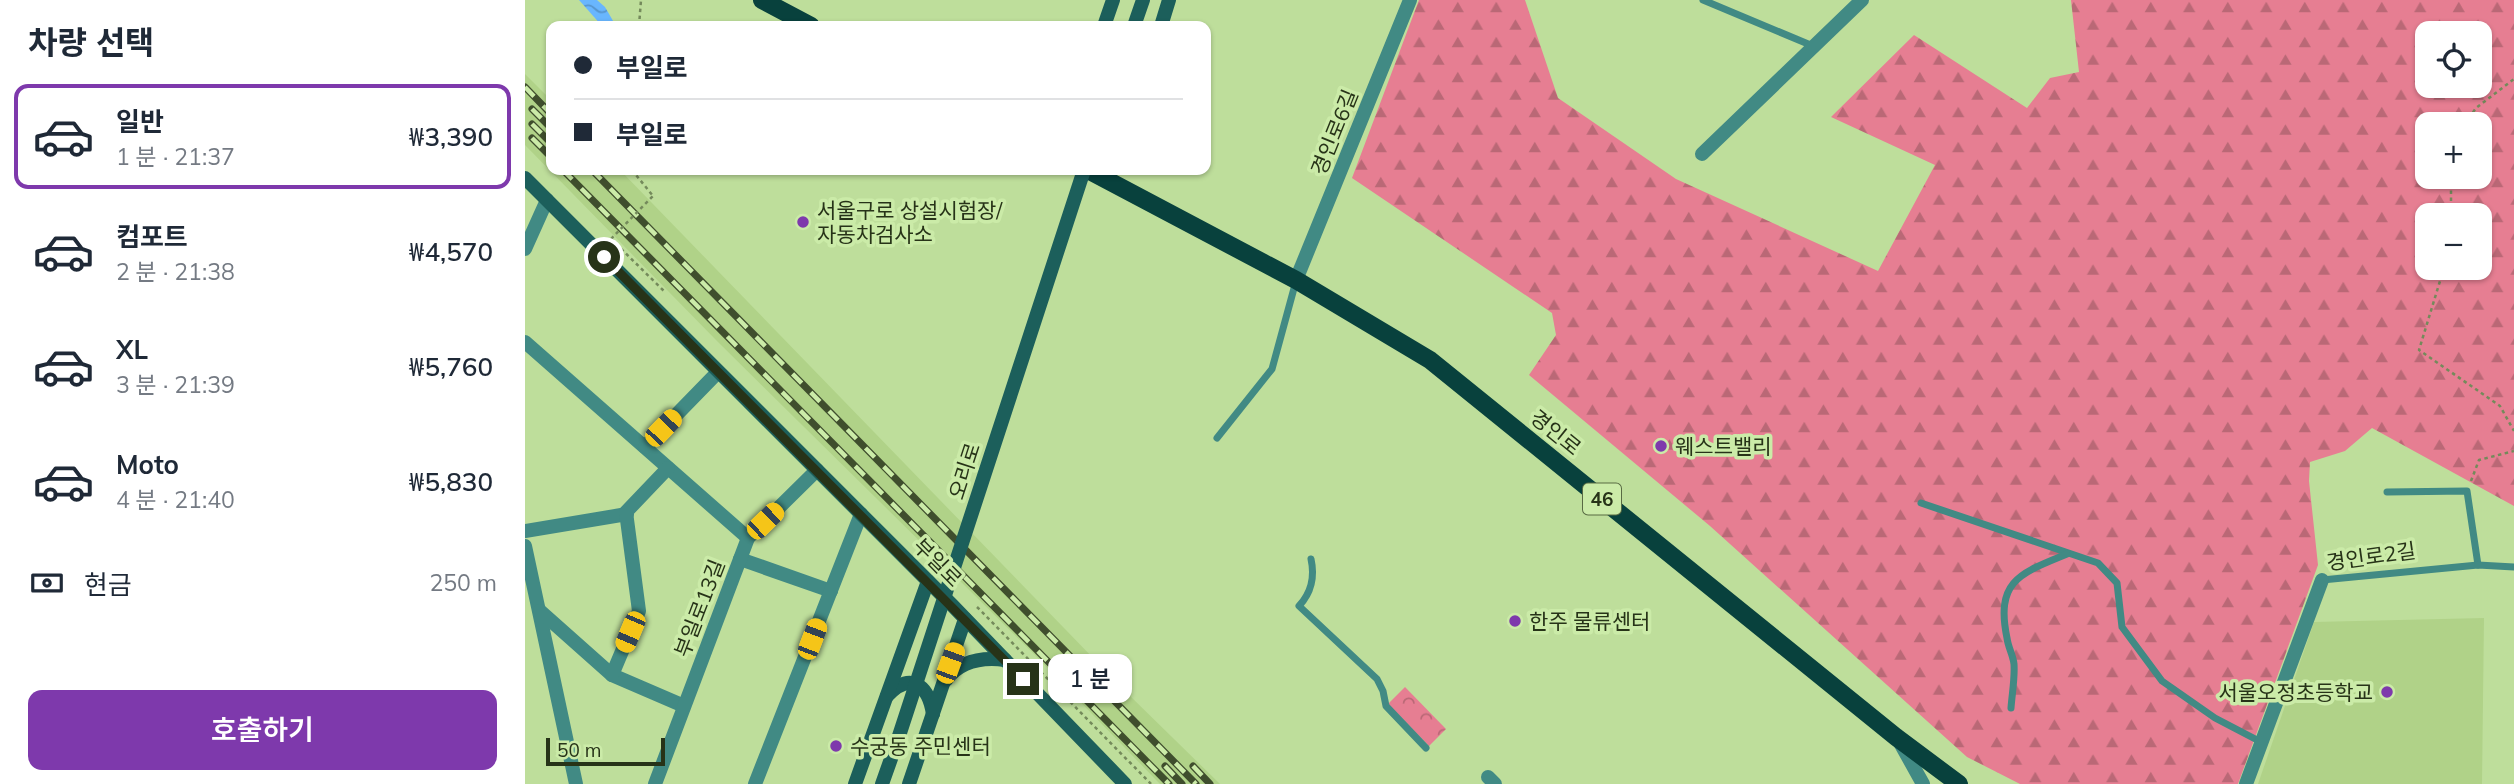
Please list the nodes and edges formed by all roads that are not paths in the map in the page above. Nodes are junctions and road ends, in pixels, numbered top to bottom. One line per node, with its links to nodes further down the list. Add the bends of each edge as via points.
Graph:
1 (762, 0): 8 (main road)
2 (1113, 0): 9 (main road)
3 (1143, 0): 10 (main road)
4 (1169, 0): 11 (main road)
5 (1410, 0): 19 (street, 경인로6길)
6 (1703, 0): 12 (lane)
7 (1862, 0): 12 (street)
8 (804, 21)
9 (1106, 21)
10 (1136, 21)
11 (1163, 21)
12 (1814, 46): 13 (street)
13 (1702, 154)
14 (1084, 175): 58 (main road, 오리로, bridge)
15 (1113, 176): 19 (main road, 경인로 / 46)
16 (525, 178): 17 (main road, 부일로)
17 (547, 200): 18 (street); 21 (main road, 부일로)
18 (525, 249)
19 (1296, 280): 22 (lane, via 1272,369); 50 (main road, 경인로 / 46, via 1430,360)
20 (525, 342): 23 (street)
21 (718, 372): 23 (street); 25 (main road, 부일로)
22 (1217, 438)
23 (645, 447): 24 (street)
24 (668, 468): 28 (street); 31 (street)
25 (817, 470): 29 (main road, 부일로); 31 (street, 부일로13길)
26 (2387, 492): 36 (lane, via 2467,491)
27 (1921, 503): 33 (lane)
28 (627, 514): 30 (street); 44 (street, via 639,611)
29 (861, 514): 39 (main road, 부일로); 40 (street)
30 (525, 531)
31 (748, 538): 34 (street, 부일로13길)
32 (525, 546): 41 (street)
33 (2068, 554): 48 (lane, via 2026,571 2004,599 2006,636 2014,664); 51 (lane, via 2098,563 2117,583 2122,627 2162,681 2215,718)
34 (740, 559): 40 (street); 47 (street, 부일로13길)
35 (1311, 559): 52 (lane, via 1311,584 1299,606 1377,679 1386,706)
36 (2478, 565): 37 (lane, 경인로2길); 38 (lane, 경인로2길)
37 (2514, 567)
38 (2322, 580): 51 (street, 경인로2길)
39 (928, 581): 42 (main road, 부일로); 46 (main road)
40 (831, 591): 56 (street)
41 (540, 611): 44 (street); 54 (street)
42 (965, 619): 43 (main road, 부일로); 45 (main road)
43 (1005, 660): 45 (main road, via 968,663); 53 (main road, 부일로)
44 (612, 674): 47 (street)
45 (943, 684): 49 (main road)
46 (887, 696): 49 (main road, via 906,683 917,684 926,692); 57 (main road)
47 (684, 706): 55 (street, 부일로13길)
48 (2011, 708)
49 (933, 715): 59 (main road)
50 (1896, 737): 60 (street); 61 (main road, 경인로 / 46)
51 (2262, 743): 62 (street, 경인로2길)
52 (1426, 748)
53 (1119, 781)
54 (576, 784)
55 (655, 784)
56 (755, 784)
57 (855, 784)
58 (882, 784)
59 (909, 784)
60 (1923, 784)
61 (1959, 784)
62 (2246, 784)

